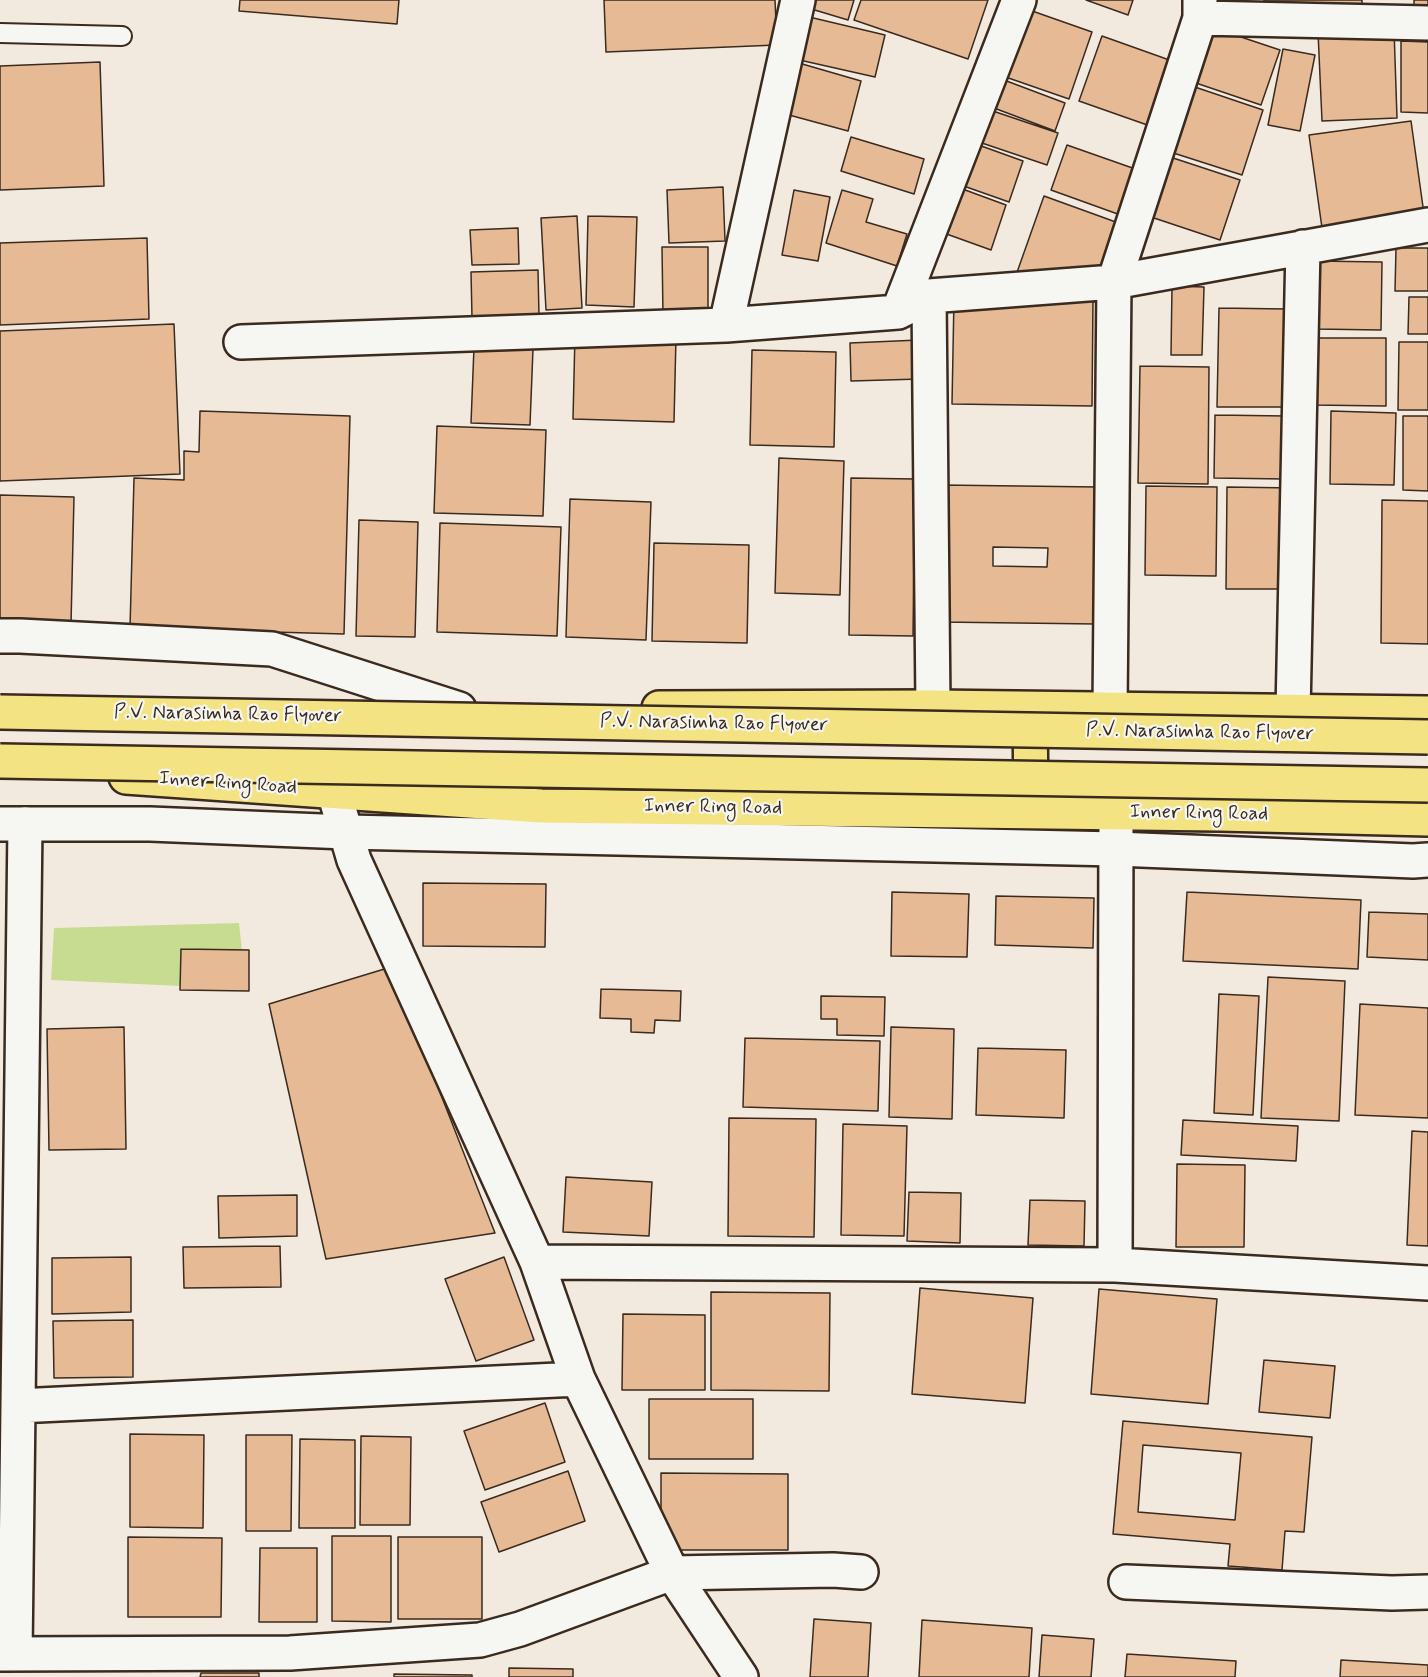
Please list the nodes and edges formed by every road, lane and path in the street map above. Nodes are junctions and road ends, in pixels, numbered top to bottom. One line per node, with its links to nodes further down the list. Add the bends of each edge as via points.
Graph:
1 (798, 0): 12 (street)
2 (1018, 0): 11 (street)
3 (1200, 9): 4 (street); 9 (street)
4 (1409, 16)
5 (0, 33): 6 (lane)
6 (122, 36)
7 (1428, 225): 8 (street)
8 (1303, 247): 9 (street); 21 (street)
9 (1114, 282): 10 (street); 19 (street)
10 (929, 296): 11 (street); 16 (street)
11 (898, 312): 12 (street)
12 (726, 325): 13 (street)
13 (241, 342)
14 (0, 636): 17 (street, via 272,649)
15 (0, 704): 17 (main road)
16 (933, 707): 17 (main road); 18 (main road)
17 (459, 709)
18 (1030, 709): 19 (main road); 28 (main road)
19 (1110, 709): 21 (main road)
20 (0, 711): 23 (main road, P.V. Narasimha Rao Flyover, bridge)
21 (1293, 711): 22 (main road)
22 (1428, 713)
23 (1428, 737)
24 (0, 761): 26 (main road, bridge)
25 (0, 770): 27 (main road, Inner Ring Road)
26 (1428, 785)
27 (334, 792): 28 (main road, Inner Ring Road, via 541,806); 32 (street)
28 (1031, 812): 29 (main road, Inner Ring Road)
29 (1116, 813): 30 (main road, Inner Ring Road); 33 (street)
30 (1428, 819)
31 (13, 824): 32 (street, via 150,824); 37 (street)
32 (346, 832): 33 (street); 35 (street, via 354,860)
33 (1116, 849): 34 (street); 36 (street)
34 (1428, 860)
35 (537, 1262): 36 (street); 39 (street)
36 (1115, 1265): 38 (street)
37 (10, 1277): 40 (street)
38 (1428, 1283)
39 (578, 1379): 40 (street); 42 (street)
40 (18, 1406): 45 (street)
41 (861, 1572): 42 (street)
42 (672, 1573): 46 (street, via 480,1640); 47 (street)
43 (1126, 1582): 44 (street)
44 (1428, 1592)
45 (7, 1654): 46 (street)
46 (289, 1665)
47 (741, 1677)

